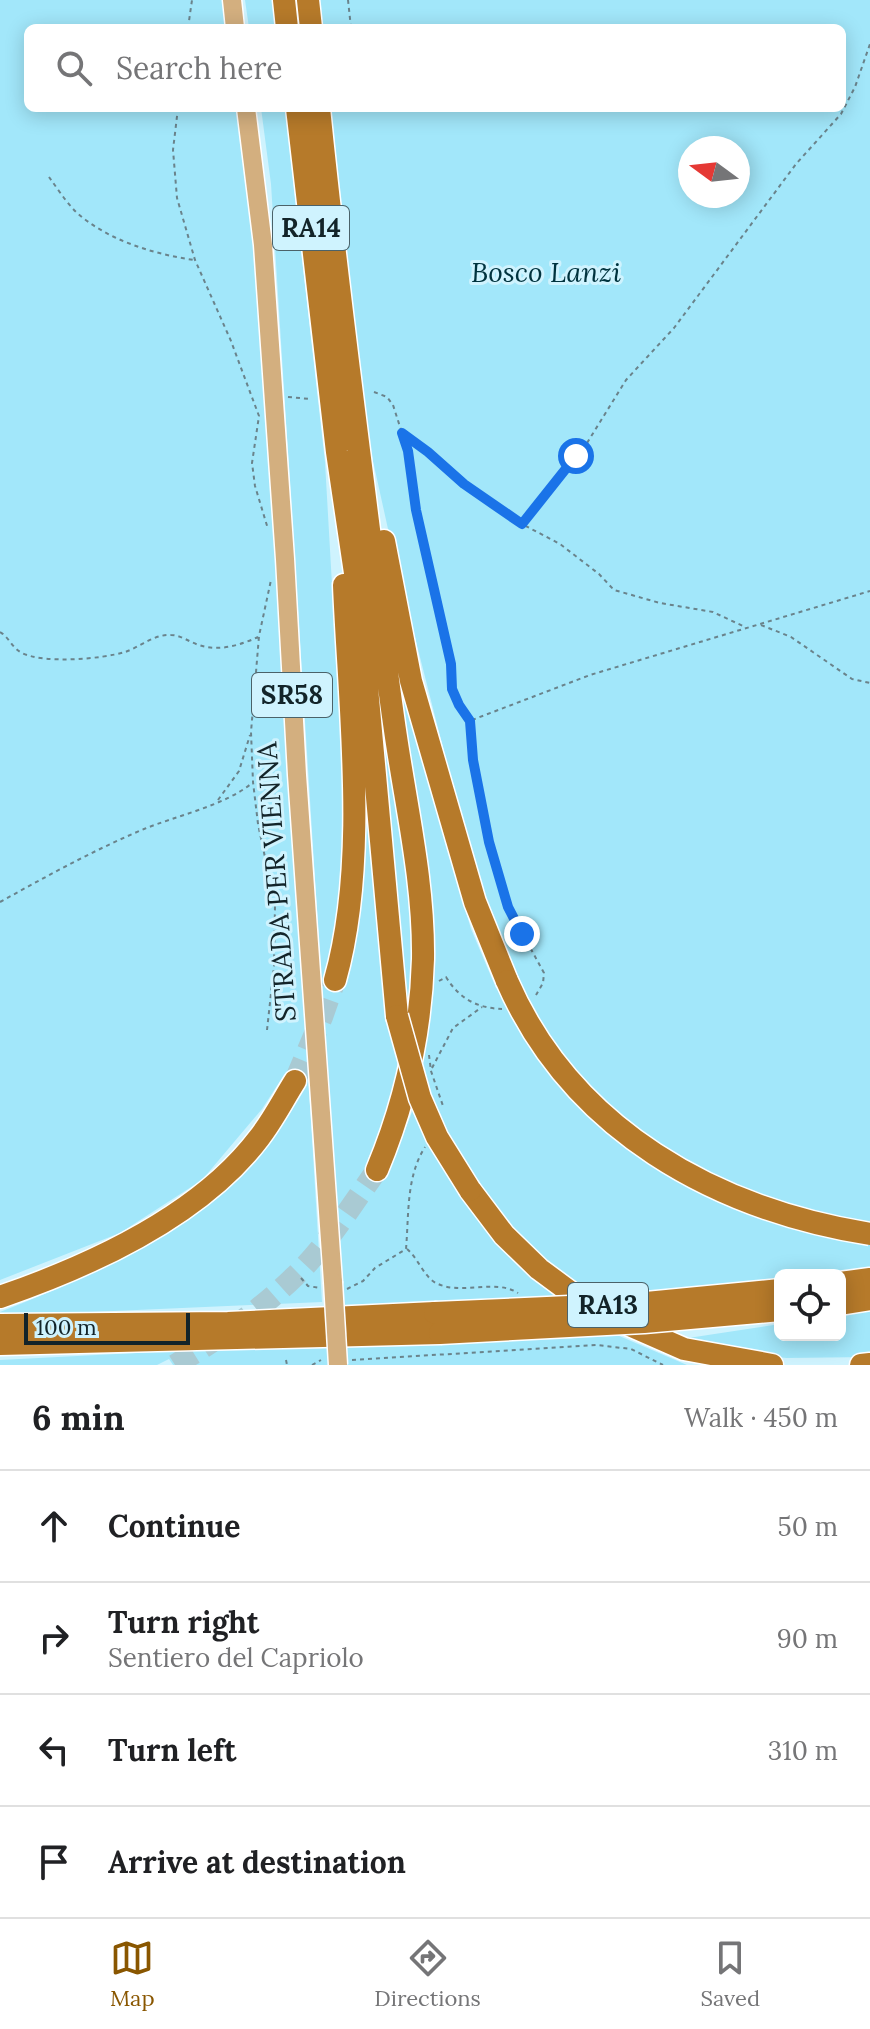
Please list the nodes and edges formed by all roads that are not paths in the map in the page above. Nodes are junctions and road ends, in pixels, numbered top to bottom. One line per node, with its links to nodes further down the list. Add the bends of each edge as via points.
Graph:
1 (232, 0): 3 (main road)
2 (284, 0): 4 (highway)
3 (235, 24)
4 (287, 24)
5 (246, 112): 24 (main road, STRADA PER VIENNA / SR58, bridge, via 263,245)
6 (298, 112): 8 (highway, RA14)
7 (319, 112): 8 (highway, RA14)
8 (345, 426): 9 (highway); 12 (highway, via 422,921 423,959 408,1078); 13 (highway, bridge, via 367,452 411,681 475,902 522,1014 579,1091 632,1139 698,1180 761,1208)
9 (337, 452): 10 (highway, via 353,814 350,903); 26 (highway, bridge, via 359,600 397,1016 437,1137 504,1235 593,1309 684,1349)
10 (335, 980)
11 (295, 1081): 17 (highway, via 258,1140 179,1212 69,1269)
12 (377, 1170)
13 (870, 1234)
14 (870, 1279): 15 (highway)
15 (846, 1282)
16 (774, 1291): 21 (highway, RA13, bridge)
17 (0, 1297)
18 (870, 1299): 19 (highway)
19 (846, 1303)
20 (774, 1311): 21 (highway, RA13, bridge, via 644,1322)
21 (438, 1323): 22 (highway, RA13); 23 (highway, RA13)
22 (0, 1325)
23 (0, 1344)
24 (336, 1362)
25 (870, 1364): 27 (highway)
26 (772, 1365)
27 (861, 1365)

